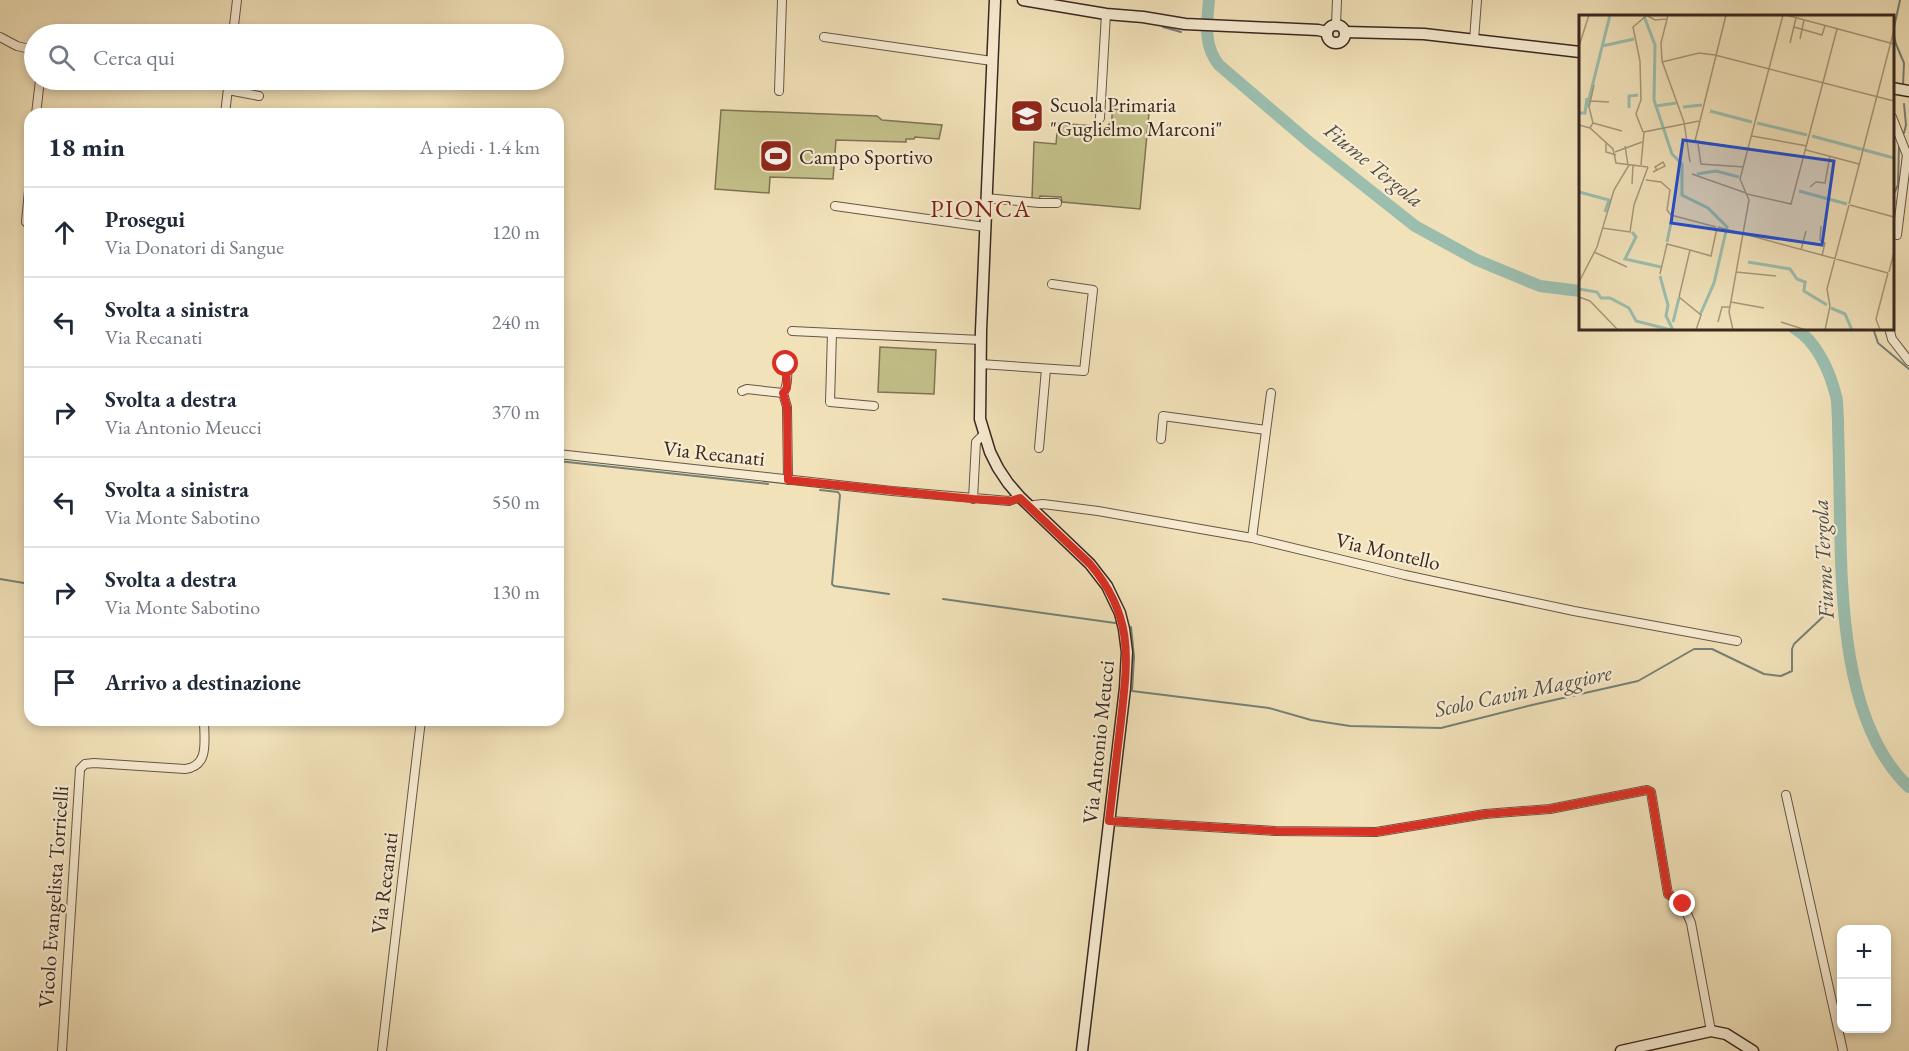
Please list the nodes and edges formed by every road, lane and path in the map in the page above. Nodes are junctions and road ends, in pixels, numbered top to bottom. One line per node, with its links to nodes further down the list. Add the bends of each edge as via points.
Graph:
1 (237, 0): 8 (street)
2 (782, 0): 19 (street)
3 (994, 0): 15 (main road, Via Antonio Meucci)
4 (1023, 0): 7 (main road)
5 (1337, 0): 9 (street)
6 (1477, 0): 12 (street)
7 (1106, 14): 9 (main road, via 1199,25); 24 (street)
8 (234, 24)
9 (1336, 29): 12 (main road)
10 (0, 37): 13 (street)
11 (824, 37): 15 (street)
12 (1474, 40): 14 (main road)
13 (24, 48)
14 (1579, 52)
15 (992, 61): 26 (main road, Via Antonio Meucci)
16 (1894, 88): 20 (main road)
17 (39, 90): 22 (street)
18 (228, 90): 21 (street); 23 (street)
19 (779, 91)
20 (1909, 91)
21 (259, 96)
22 (37, 108)
23 (226, 108)
24 (1100, 118)
25 (1894, 120): 30 (street, via 1907,155)
26 (986, 198): 27 (street); 29 (main road, Via Antonio Meucci)
27 (1057, 203)
28 (835, 206): 29 (street)
29 (985, 227): 35 (main road, Via Antonio Meucci)
30 (1898, 235)
31 (1052, 284): 39 (street, via 1093,290 1084,371)
32 (1890, 330): 37 (street)
33 (792, 331): 34 (street)
34 (832, 333): 35 (street); 43 (street, via 830,402)
35 (981, 340): 38 (main road, Via Antonio Meucci)
36 (784, 357): 41 (street, via 787,388)
37 (1909, 361)
38 (980, 364): 39 (street); 45 (main road, Via Antonio Meucci, via 980,419)
39 (1046, 369): 47 (street)
40 (742, 391): 41 (street)
41 (783, 393): 49 (street, via 787,407)
42 (1271, 393): 44 (street)
43 (874, 405)
44 (1266, 430): 46 (street, via 1163,416); 53 (street)
45 (984, 434): 50 (main road, Via Antonio Meucci, via 998,468); 51 (street, via 976,442)
46 (1161, 439)
47 (1039, 448)
48 (564, 455): 49 (street, Via Recanati)
49 (788, 480): 51 (street, Via Recanati)
50 (1020, 498): 51 (street, Via Recanati); 52 (main road, Via Antonio Meucci)
51 (973, 499)
52 (1031, 508): 53 (street, Via Montello, via 1043,504 1098,511); 58 (main road, Via Antonio Meucci, via 1099,574 1114,599 1124,629 1127,672)
53 (1252, 538): 54 (street, Via Montello, via 1574,611)
54 (1737, 641)
55 (204, 726): 60 (street, Vicolo Evangelista Torricelli, via 201,761 192,768 94,762 80,769)
56 (420, 726): 61 (street, Via Recanati)
57 (1786, 795): 65 (street)
58 (1109, 821): 59 (street, via 1275,831 1376,832 1485,814 1550,809 1647,790 1651,792 1668,894 1683,904 1691,923); 62 (main road, Via Antonio Meucci)
59 (1711, 1031): 63 (main road); 64 (main road, via 1726,1034)
60 (62, 1051)
61 (382, 1051)
62 (1082, 1051)
63 (1621, 1051)
64 (1753, 1051)
65 (1843, 1051)

